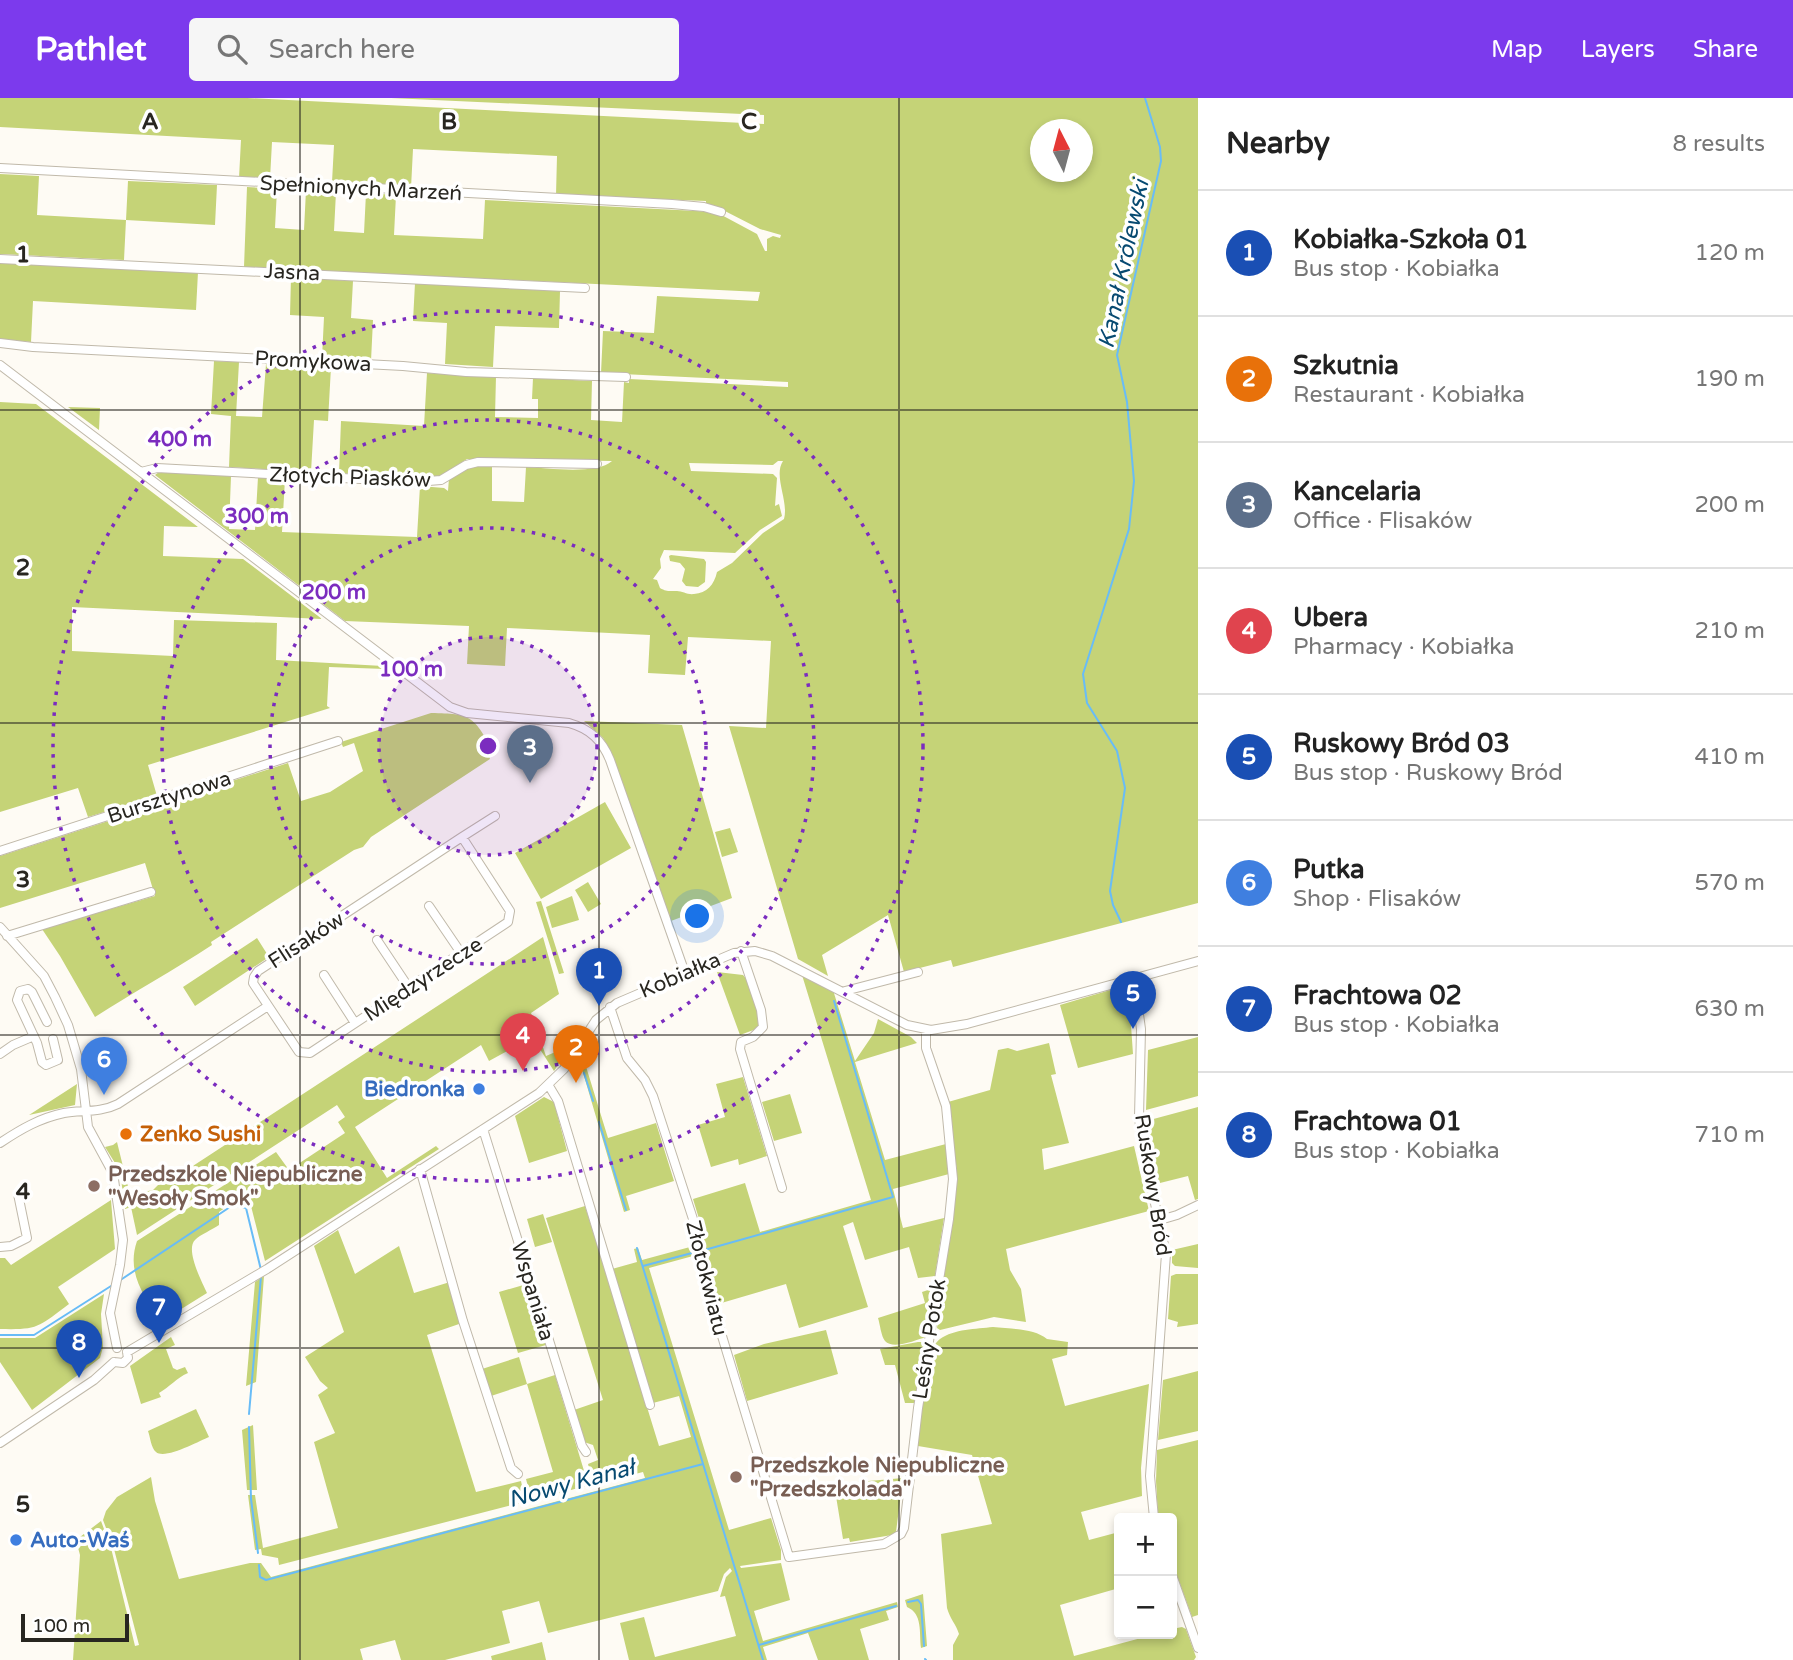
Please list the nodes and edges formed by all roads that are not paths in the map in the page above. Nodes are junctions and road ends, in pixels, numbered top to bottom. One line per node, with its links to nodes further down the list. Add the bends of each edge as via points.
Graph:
1 (0, 168): 2 (street, Spełnionych Marzeń, via 672,204)
2 (721, 212)
3 (0, 259): 4 (street, Jasna)
4 (585, 288)
5 (0, 343): 7 (street, Promykowa, via 466,372)
6 (0, 365): 9 (street)
7 (626, 377)
8 (597, 464): 9 (street, Złotych Piasków, via 478,462 441,480 416,482 157,468)
9 (141, 472): 23 (street, via 456,711 569,723 598,739 610,760)
10 (338, 741): 13 (street, Bursztynowa)
11 (495, 816): 12 (street, Flisaków)
12 (462, 837): 20 (street, Międzyrzecze, via 510,917 507,924); 28 (street, Flisaków, via 258,971 253,983)
13 (0, 851)
14 (151, 892): 17 (street)
15 (429, 906): 20 (street)
16 (0, 927): 17 (street)
17 (9, 938): 37 (street, via 44,976 68,1025 81,1069)
18 (377, 940): 26 (street)
19 (741, 951): 23 (street, Kobiałka); 27 (street, Kobiałka, via 772,956); 41 (street, via 764,1027 741,1042 740,1049)
20 (461, 953): 26 (street, Międzyrzecze)
21 (1198, 961): 25 (street, Kobiałka)
22 (918, 972): 27 (street)
23 (685, 973): 29 (street, Kobiałka)
24 (324, 975): 31 (street)
25 (1134, 978): 32 (street, Kobiałka, via 967,1024); 44 (street, Ruskowy Bród, via 1141,1029 1141,1137)
26 (409, 988): 31 (street, Międzyrzecze)
27 (845, 991): 32 (street, Kobiałka, via 907,1025)
28 (268, 1006): 31 (street, Międzyrzecze, via 302,1054); 37 (street, via 118,1104)
29 (610, 1007): 36 (street, Kobiałka, via 590,1026); 54 (street, Złotokwiatu, via 626,1058 653,1096 693,1219 696,1251)
30 (47, 1022): 33 (street, via 32,992 20,991 17,1000)
31 (355, 1023)
32 (926, 1030): 54 (street, Leśny Potok, via 926,1048 946,1106 953,1188 904,1528 884,1545)
33 (34, 1036): 34 (street, via 46,1065 58,1060); 35 (street)
34 (53, 1039)
35 (0, 1054)
36 (549, 1086): 38 (street, Kobiałka); 49 (street, via 558,1101)
37 (86, 1112): 39 (street, via 37,1121); 46 (street, via 91,1137 113,1173 122,1232 110,1316)
38 (483, 1129): 40 (street, Kobiałka); 51 (street, Wspaniała)
39 (0, 1143)
40 (420, 1169): 47 (street, Kobiałka, via 256,1276); 52 (street, via 510,1468)
41 (782, 1188)
42 (18, 1194): 45 (street, via 27,1238)
43 (1198, 1205): 44 (street)
44 (1160, 1220): 53 (street, Ruskowy Bród, via 1166,1264 1150,1476)
45 (0, 1247)
46 (117, 1348): 47 (street); 48 (street, via 111,1353)
47 (127, 1352): 48 (street, via 123,1363)
48 (114, 1362): 50 (street)
49 (650, 1405)
50 (0, 1443)
51 (586, 1452)
52 (518, 1474)
53 (1154, 1513)
54 (789, 1558)
55 (1172, 1576): 56 (street)
56 (1198, 1648)

